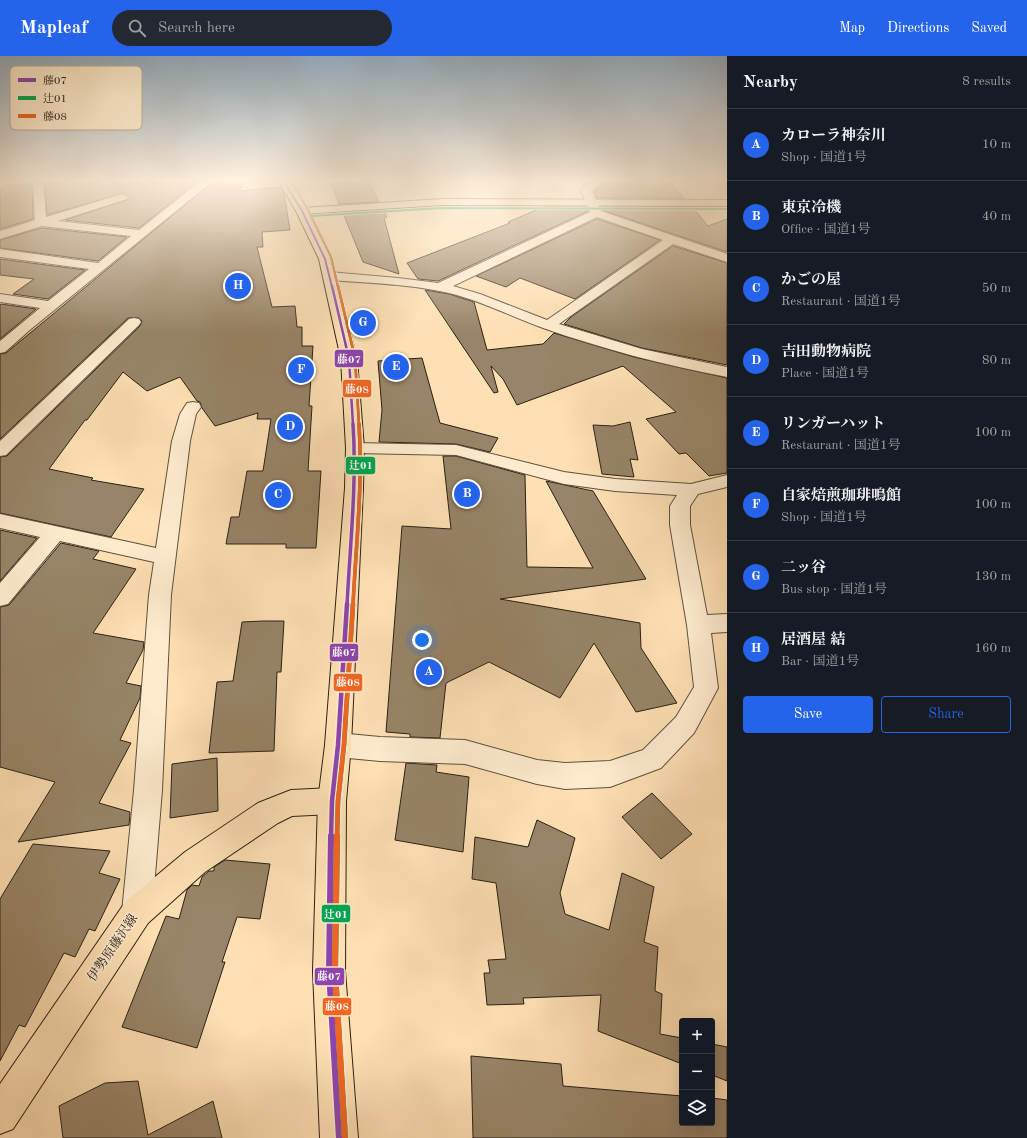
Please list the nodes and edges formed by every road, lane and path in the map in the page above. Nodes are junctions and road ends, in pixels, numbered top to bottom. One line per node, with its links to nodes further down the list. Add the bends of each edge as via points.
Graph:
1 (14, 230): 8 (street)
2 (112, 230): 7 (street)
3 (146, 230): 7 (street)
4 (311, 230): 13 (main road, via 325,259)
5 (549, 230): 14 (street)
6 (650, 230): 9 (street)
7 (142, 234): 12 (street)
8 (0, 235)
9 (672, 239): 11 (street); 18 (street)
10 (0, 253): 12 (street)
11 (727, 258)
12 (101, 267): 16 (street)
13 (329, 276): 14 (street); 22 (main road, via 349,359)
14 (440, 287): 18 (street)
15 (0, 298): 16 (street)
16 (52, 306): 19 (street)
17 (134, 322): 23 (street)
18 (548, 325): 20 (street, via 675,362)
19 (0, 349)
20 (727, 372)
21 (193, 407): 28 (street, via 188,414 181,442)
22 (355, 448): 25 (street, via 456,450 564,478 615,485); 32 (main road)
23 (0, 451)
24 (727, 481): 25 (street)
25 (691, 490): 31 (street, via 680,506 680,525)
26 (0, 521): 27 (street)
27 (55, 533): 28 (street); 29 (street)
28 (164, 557): 34 (street)
29 (0, 598)
30 (727, 623): 31 (street)
31 (698, 625): 32 (street, via 706,688 685,725 652,758 610,774 565,776 537,772 465,752)
32 (338, 745): 33 (main road)
33 (332, 801): 34 (main road, 伊勢原藤沢線, via 291,803 268,813 194,862); 36 (main road, via 329,971)
34 (137, 912): 35 (main road, 伊勢原藤沢線)
35 (0, 1116)
36 (338, 1138)

